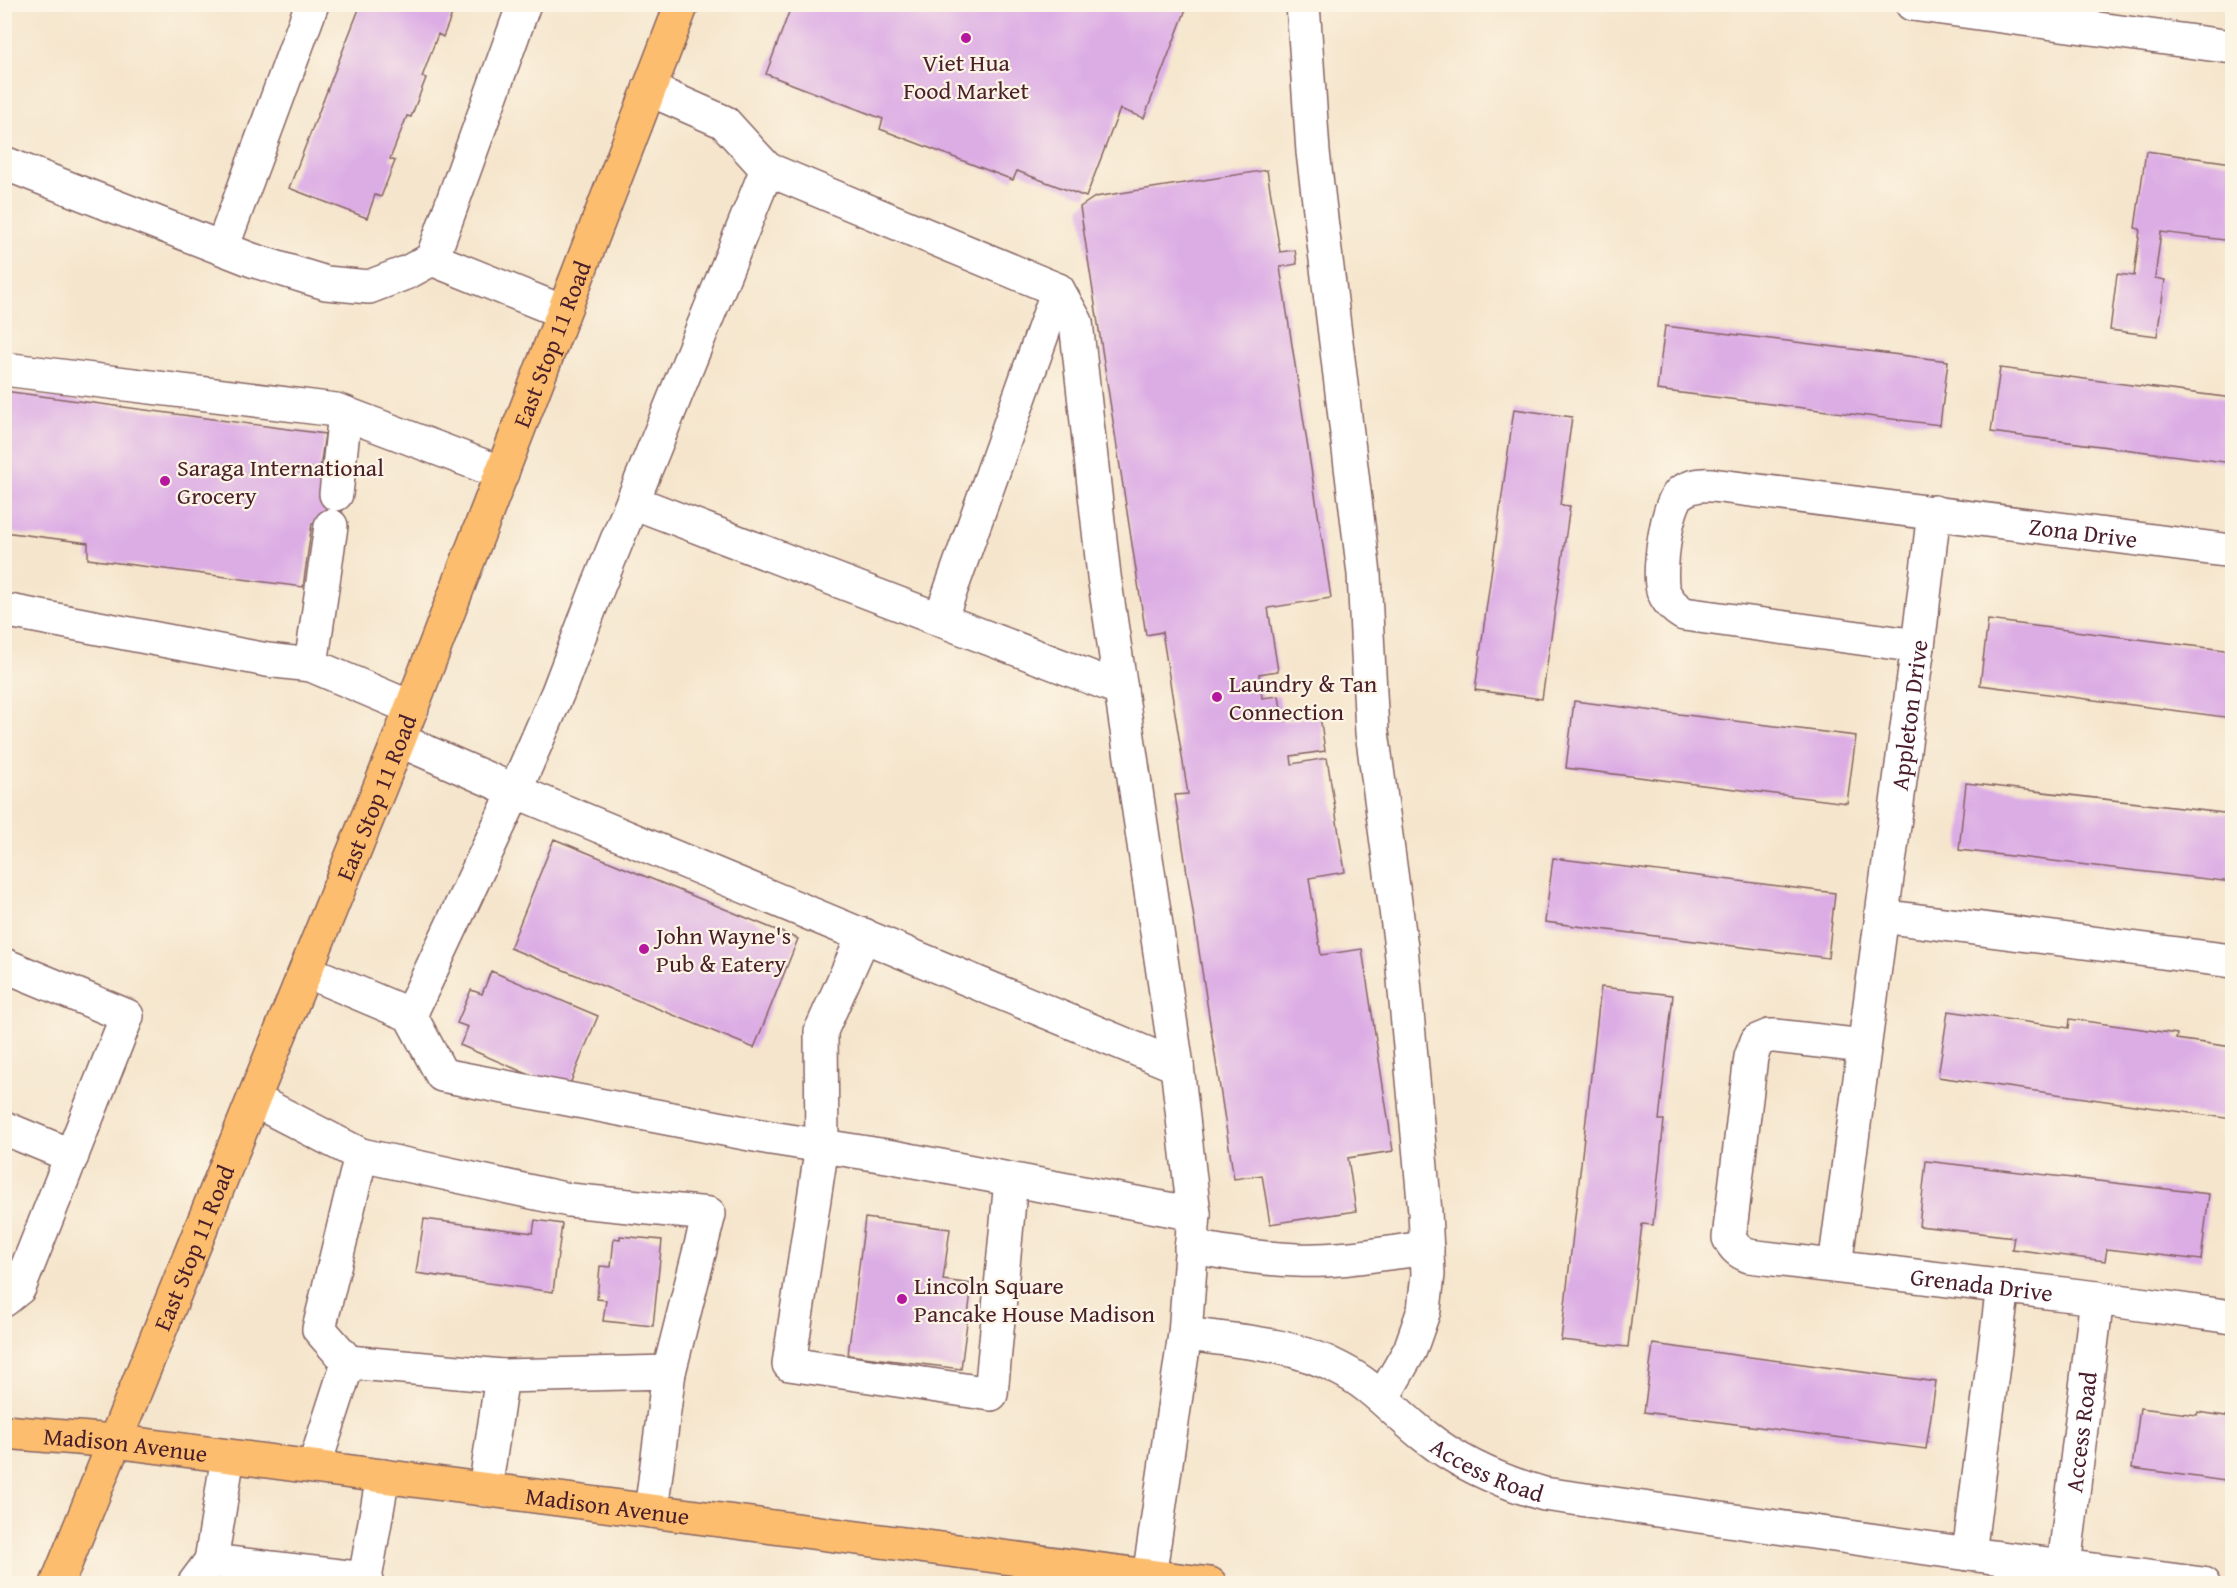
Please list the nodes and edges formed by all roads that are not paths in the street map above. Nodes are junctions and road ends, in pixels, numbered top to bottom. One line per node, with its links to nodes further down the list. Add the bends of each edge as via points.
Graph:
1 (312, 4): 10 (street)
2 (524, 4): 11 (street)
3 (682, 4): 7 (main road, East Stop 11 Road)
4 (1303, 4): 44 (street, via 1313,152 1364,574 1372,732 1401,947)
5 (1912, 4): 6 (street)
6 (2232, 47)
7 (649, 89): 9 (street, via 724,122); 13 (main road, East Stop 11 Road)
8 (4, 163): 10 (street)
9 (767, 169): 12 (street); 17 (street)
10 (222, 248): 11 (street, via 326,283 369,286)
11 (432, 259): 13 (street)
12 (1058, 290): 21 (street); 24 (street, via 1076,322 1104,576)
13 (563, 312): 16 (main road, East Stop 11 Road)
14 (4, 369): 15 (street)
15 (345, 413): 16 (street); 23 (street)
16 (501, 473): 25 (main road, East Stop 11 Road)
17 (633, 502): 21 (street); 27 (street)
18 (1934, 512): 19 (street, Zona Drive); 22 (street, Appleton Drive); 22 (street, Zona Drive, via 1703,484 1681,492 1667,518 1661,578 1671,605 1683,614)
19 (2232, 551)
20 (4, 610): 23 (street)
21 (940, 620): 24 (street)
22 (1918, 646): 28 (street, Appleton Drive)
23 (311, 665): 25 (street)
24 (1121, 689): 35 (street)
25 (412, 708): 26 (main road, East Stop 11 Road)
26 (399, 740): 27 (street); 32 (main road, East Stop 11 Road)
27 (515, 791): 29 (street); 33 (street)
28 (1881, 916): 30 (street); 34 (street, Appleton Drive)
29 (864, 935): 35 (street); 38 (street, via 821,1031)
30 (2232, 961)
31 (4, 965): 40 (street, via 127,1016)
32 (306, 971): 33 (street); 36 (main road, East Stop 11 Road)
33 (410, 1015): 38 (street, via 442,1074)
34 (1864, 1046): 45 (street, Appleton Drive); 45 (street, Grenada Drive, via 1775,1035 1757,1041 1751,1057 1729,1238 1734,1247 1749,1256)
35 (1177, 1066): 42 (street)
36 (254, 1100): 39 (street); 56 (main road, East Stop 11 Road)
37 (4, 1128): 40 (street)
38 (822, 1146): 41 (street); 41 (street, via 789,1364 991,1394)
39 (361, 1155): 51 (street, via 319,1329); 52 (street, via 569,1200 709,1214)
40 (72, 1156): 48 (street, via 19,1288)
41 (1011, 1180): 42 (street)
42 (1194, 1214): 43 (street)
43 (1191, 1247): 44 (street, via 1299,1261); 50 (street)
44 (1427, 1248): 54 (street, via 1424,1310 1410,1350)
45 (1834, 1266): 46 (street, Grenada Drive)
46 (2003, 1286): 47 (street, Grenada Drive); 62 (street)
47 (2097, 1298): 49 (street, Grenada Drive); 63 (street, Access Road)
48 (4, 1300)
49 (2232, 1317)
50 (1185, 1334): 54 (street, Access Road, via 1302,1352 1339,1368); 65 (street)
51 (348, 1362): 53 (street); 58 (street)
52 (669, 1372): 53 (street); 61 (street)
53 (502, 1376): 60 (street)
54 (1383, 1397): 62 (street, Access Road, via 1425,1437 1454,1456 1498,1479 1544,1494)
55 (4, 1432): 56 (main road, Madison Avenue)
56 (114, 1441): 57 (main road, Madison Avenue); 67 (main road, East Stop 11 Road)
57 (228, 1456): 58 (main road, Madison Avenue); 64 (street)
58 (314, 1467): 59 (main road, Madison Avenue)
59 (383, 1476): 60 (main road, Madison Avenue); 66 (street)
60 (485, 1490): 61 (main road, Madison Avenue)
61 (651, 1511): 65 (main road, Madison Avenue)
62 (1969, 1554): 63 (street, Access Road)
63 (2064, 1566): 69 (street, Access Road)
64 (202, 1572): 66 (street)
65 (1148, 1579): 68 (main road, Madison Avenue)
66 (368, 1581)
67 (57, 1584)
68 (1210, 1584)
69 (2203, 1584)

